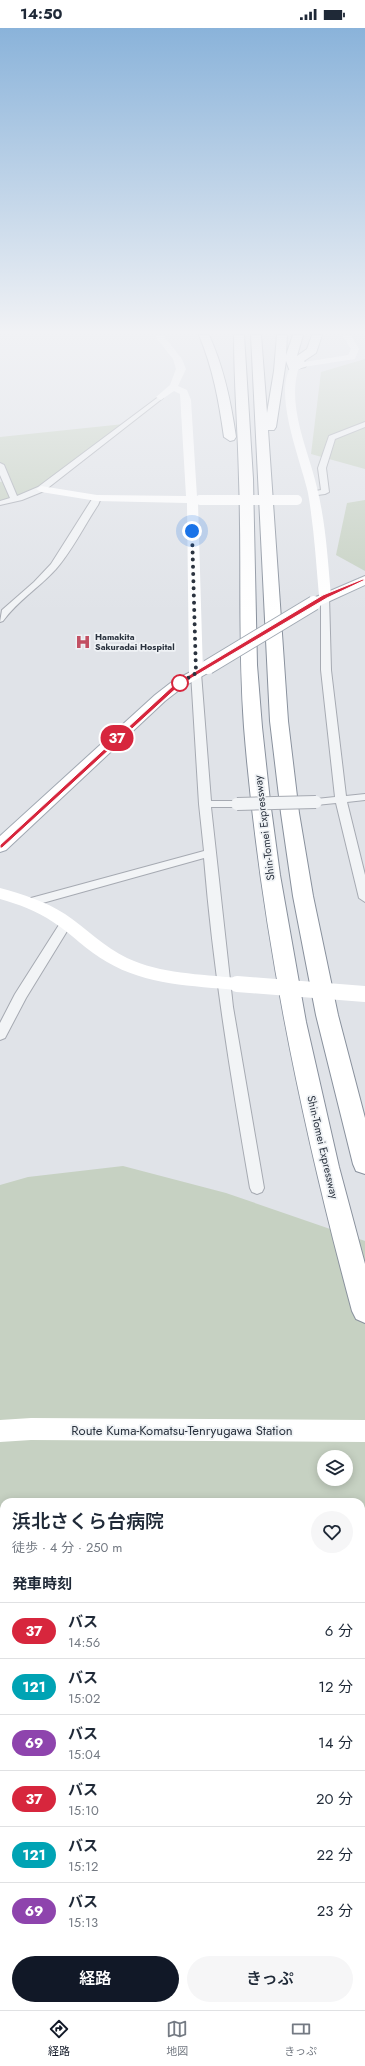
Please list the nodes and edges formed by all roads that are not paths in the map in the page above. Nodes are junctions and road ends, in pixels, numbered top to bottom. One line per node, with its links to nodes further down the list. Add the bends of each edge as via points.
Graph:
1 (121, 427): 11 (street)
2 (189, 427): 15 (street)
3 (229, 427): 19 (highway, via 236,476)
4 (243, 427): 19 (highway, Shin-Tomei Expressway)
5 (263, 427): 9 (highway)
6 (270, 427): 9 (highway)
7 (296, 427): 12 (street)
8 (357, 427): 12 (street, via 332,438 322,468 325,492)
9 (265, 455): 34 (highway, via 280,721 290,813 303,896 326,1008)
10 (0, 465): 14 (street)
11 (41, 489): 13 (street); 14 (street)
12 (313, 497): 15 (street, bridge, via 297,500); 18 (street, via 322,545)
13 (96, 498): 15 (street); 20 (street, via 54,566)
14 (15, 499): 16 (street)
15 (196, 500): 21 (street)
16 (0, 503)
17 (365, 580): 18 (main road)
18 (320, 600): 21 (main road, bridge); 23 (street)
19 (248, 611): 36 (highway, Shin-Tomei Expressway, via 253,723 273,897 294,1018 320,1141)
20 (0, 619)
21 (202, 670): 24 (street); 25 (main road, via 160,698)
22 (365, 797): 23 (street)
23 (341, 801): 24 (street, bridge); 28 (street)
24 (204, 804): 26 (street)
25 (0, 846)
26 (208, 853): 29 (street, via 36,901); 31 (street)
27 (0, 893): 29 (street)
28 (365, 898)
29 (33, 904): 30 (street)
30 (66, 923): 31 (street, via 97,948 120,962 146,973 175,979); 33 (street, via 20,996)
31 (230, 983): 32 (street, bridge); 35 (street, via 235,1062)
32 (365, 994)
33 (0, 1035)
34 (365, 1164)
35 (257, 1188)
36 (365, 1311)
37 (0, 1431): 38 (street, Route Kuma-Komatsu-Tenryugawa Station)
38 (365, 1431)

